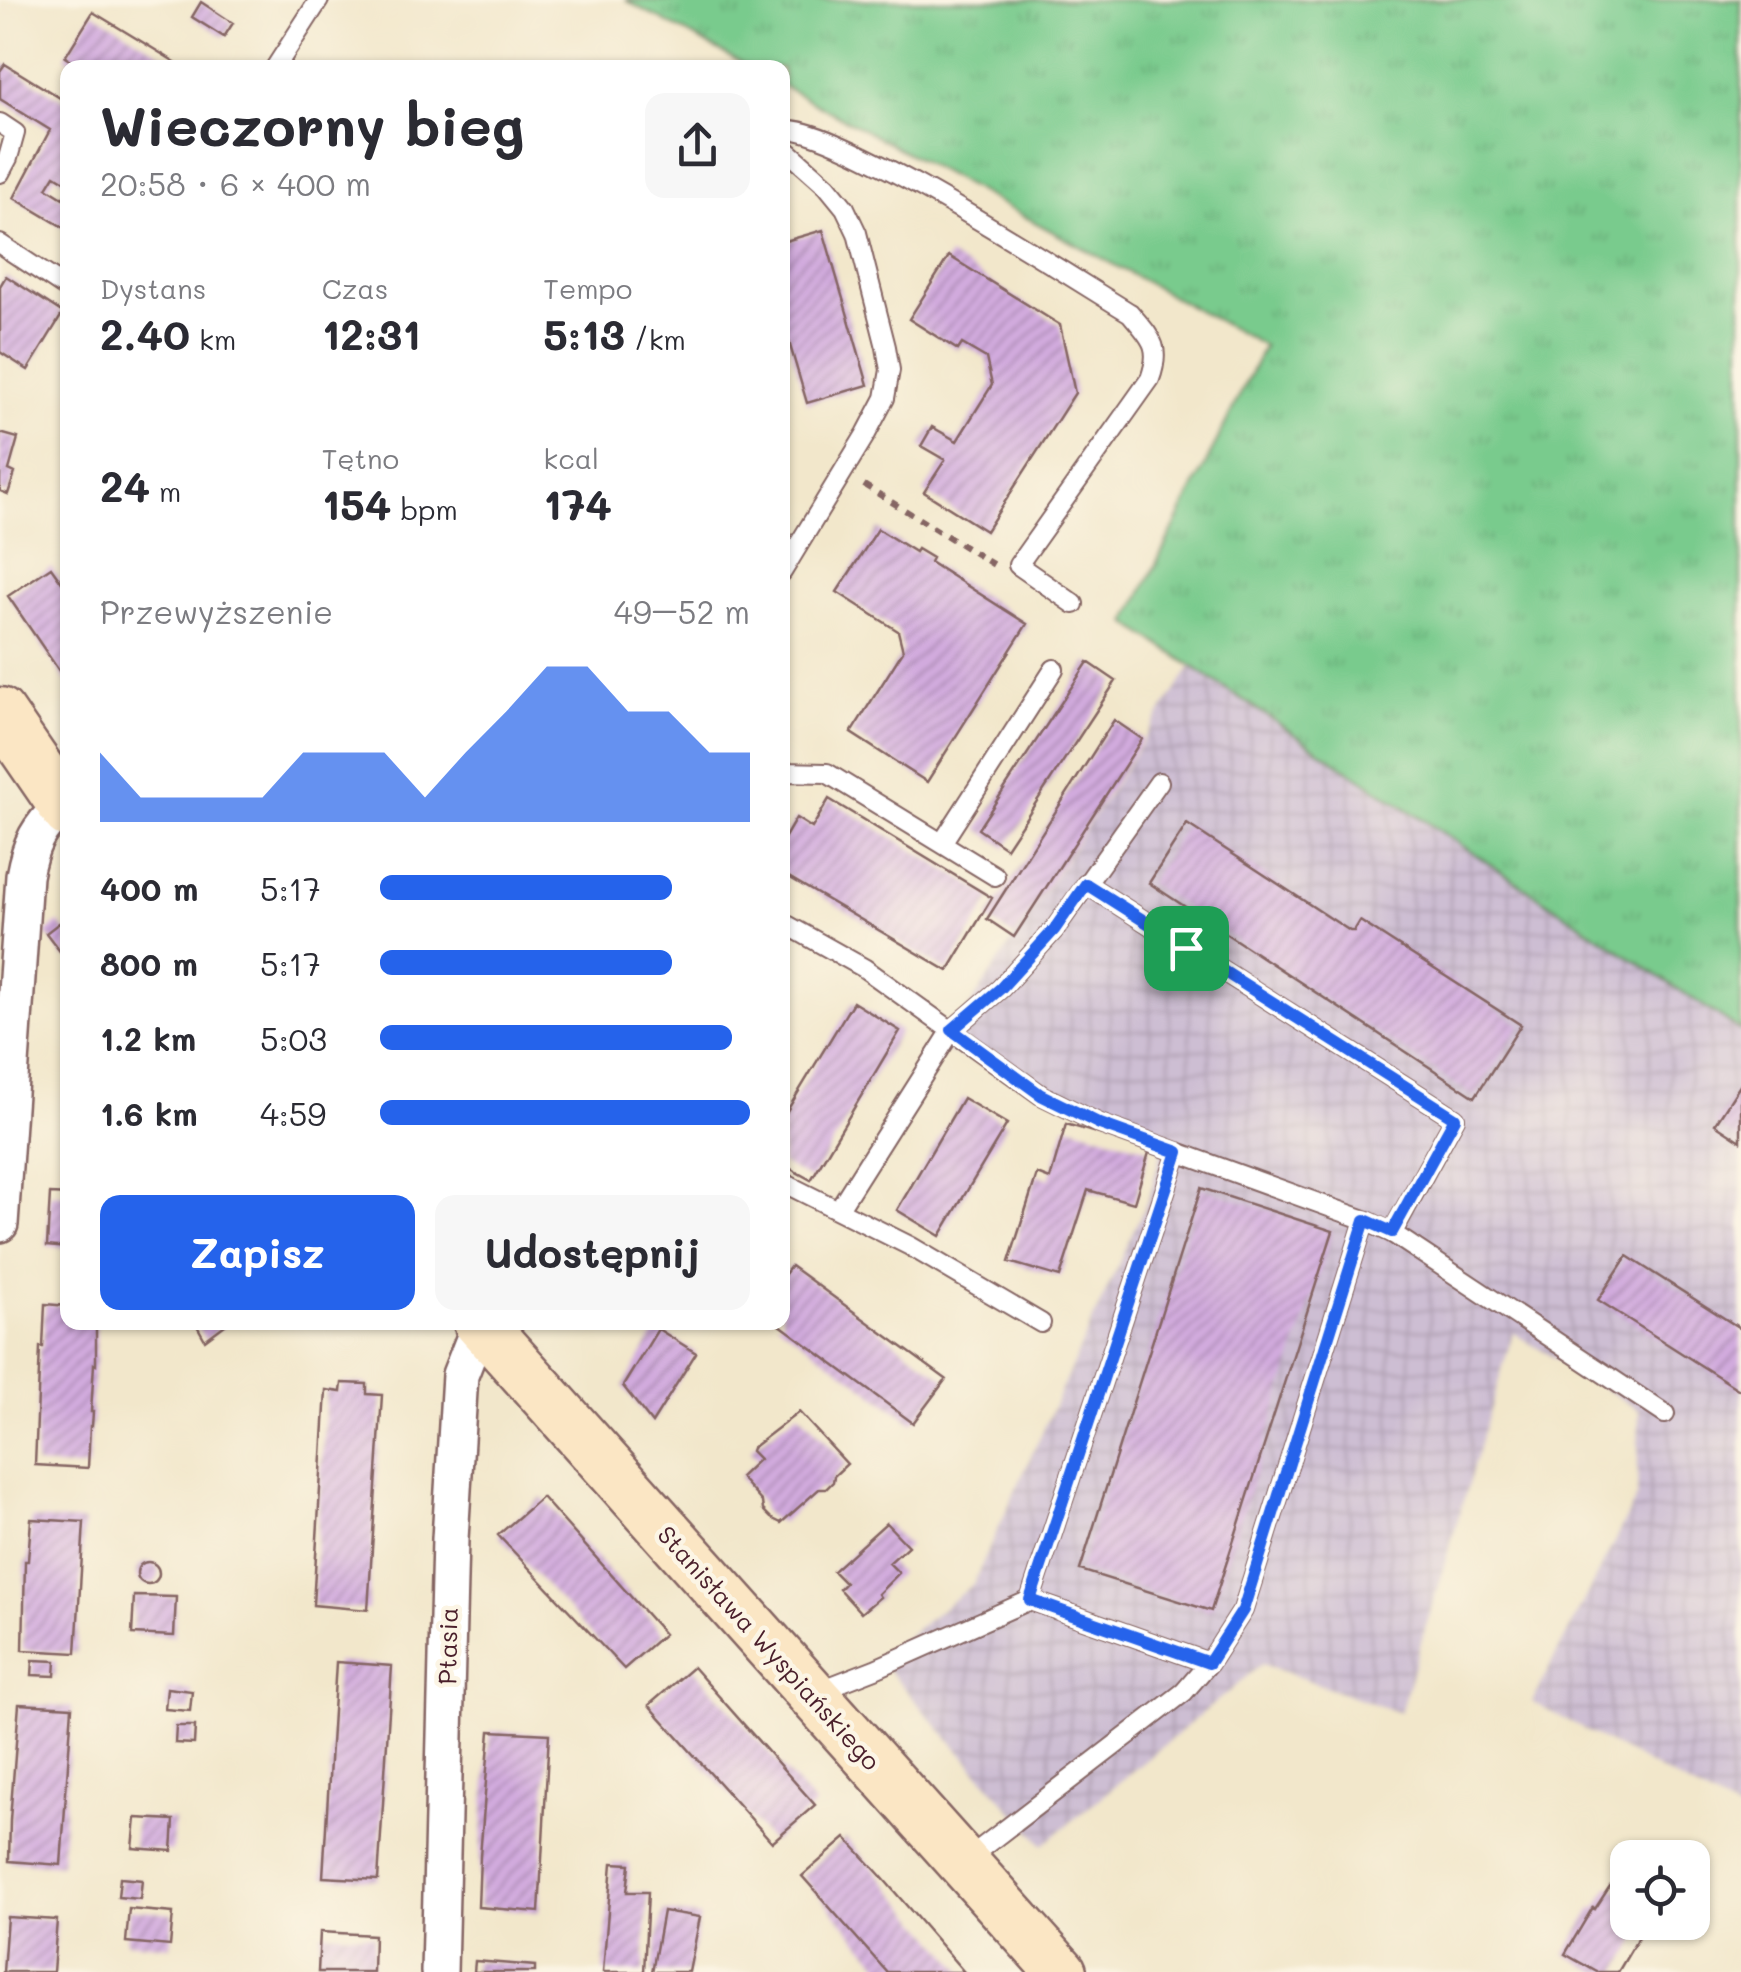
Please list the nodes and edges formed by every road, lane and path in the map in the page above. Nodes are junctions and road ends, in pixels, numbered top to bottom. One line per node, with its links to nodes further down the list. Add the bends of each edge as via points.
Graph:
1 (319, 0): 2 (lane)
2 (281, 60)
3 (0, 124): 6 (lane, via 15,134)
4 (790, 128): 11 (lane, via 912,181 1130,313 1152,339 1157,359 1150,379)
5 (790, 153): 9 (lane, via 846,208 890,370 885,398)
6 (0, 174)
7 (0, 244): 8 (lane)
8 (60, 284)
9 (842, 472): 10 (lane); 11 (path, via 992,565)
10 (790, 560)
11 (1018, 566): 12 (lane)
12 (1074, 604)
13 (1054, 669): 19 (lane)
14 (0, 714): 17 (main road)
15 (790, 772): 19 (lane, via 827,773)
16 (1159, 782): 21 (lane)
17 (60, 802)
18 (60, 812): 28 (street, via 44,822 29,847 24,876)
19 (942, 843): 20 (lane)
20 (995, 876)
21 (1086, 884): 23 (lane, via 1001,988); 29 (lane, via 1455,1118)
22 (790, 926): 23 (lane)
23 (952, 1030): 24 (lane, via 1041,1095); 26 (lane)
24 (1178, 1152): 27 (lane); 34 (lane)
25 (790, 1186): 26 (lane)
26 (838, 1210): 30 (lane)
27 (1365, 1220): 29 (lane); 35 (lane, via 1243,1610)
28 (0, 1224)
29 (1392, 1232): 33 (lane)
30 (1041, 1322)
31 (482, 1330): 39 (street, Ptasia, via 460,1375)
32 (489, 1330): 36 (main road, Stanisława Wyspiańskiego)
33 (1664, 1414)
34 (1030, 1600): 35 (lane); 36 (lane)
35 (1209, 1663): 37 (lane, via 1184,1692)
36 (811, 1694): 37 (main road, Stanisława Wyspiańskiego)
37 (962, 1863): 38 (main road, Stanisława Wyspiańskiego)
38 (1056, 1971)
39 (440, 1972)

